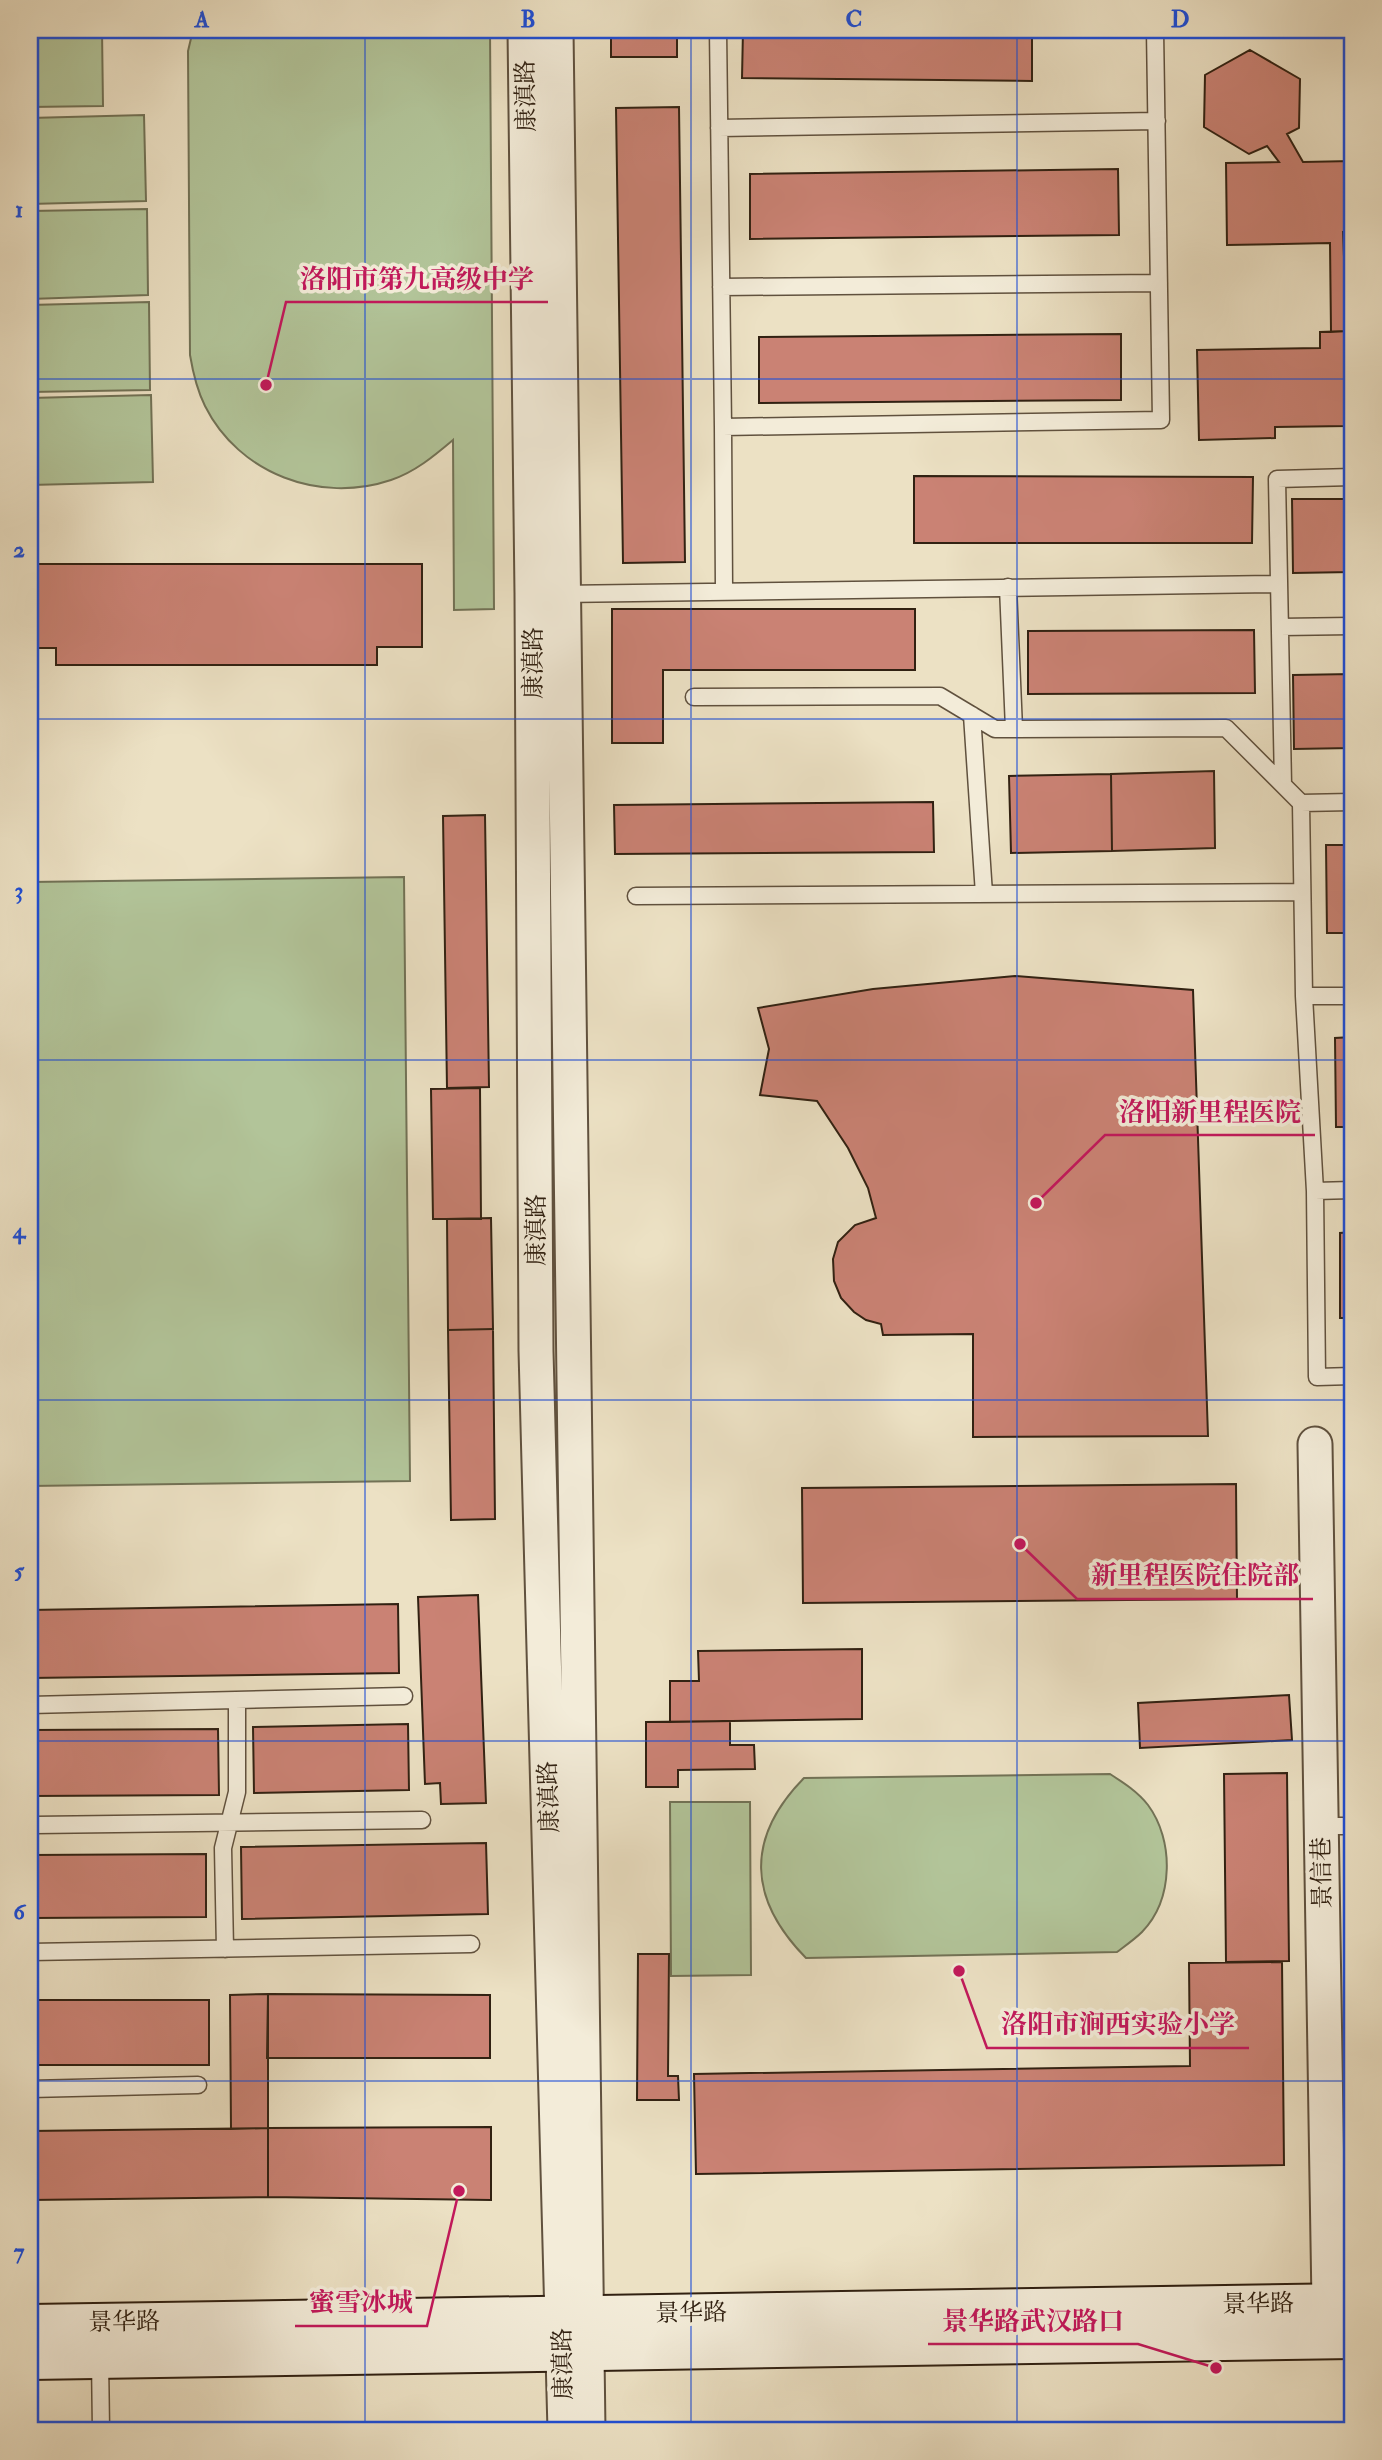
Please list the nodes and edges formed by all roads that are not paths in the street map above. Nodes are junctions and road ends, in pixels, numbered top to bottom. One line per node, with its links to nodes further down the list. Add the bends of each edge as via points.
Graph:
1 (525, 30): 14 (street, 康滇路)
2 (556, 30): 14 (street, 康滇路)
3 (718, 30): 6 (lane)
4 (1156, 30): 5 (lane)
5 (1157, 121): 6 (lane); 7 (lane)
6 (719, 128): 8 (lane)
7 (1159, 283): 8 (lane); 9 (lane, via 1161,420)
8 (721, 287): 9 (lane)
9 (723, 427): 13 (lane)
10 (1352, 477): 11 (lane, via 1277,479)
11 (1279, 584): 12 (lane); 15 (lane)
12 (1008, 587): 13 (lane); 19 (lane)
13 (724, 590): 14 (lane)
14 (548, 594): 46 (street, 康滇路)
15 (1280, 626): 16 (lane); 20 (lane)
16 (1352, 626)
17 (694, 697): 18 (lane, via 940,696)
18 (972, 716): 19 (lane, via 995,729); 24 (lane)
19 (1014, 729): 20 (lane, via 1226,728)
20 (1283, 785): 22 (lane)
21 (1352, 802): 22 (lane)
22 (1301, 803): 23 (lane)
23 (1302, 892): 24 (lane); 26 (lane)
24 (984, 894): 25 (lane)
25 (636, 896)
26 (1304, 996): 27 (lane); 29 (lane)
27 (1352, 996)
28 (1352, 1190): 29 (lane)
29 (1315, 1191): 30 (lane, via 1317,1377)
30 (1352, 1376)
31 (1315, 1444): 38 (street, 景信巷)
32 (404, 1696): 33 (lane)
33 (237, 1700): 34 (lane); 36 (lane, via 237,1792)
34 (30, 1705)
35 (422, 1820): 36 (lane)
36 (230, 1823): 37 (lane); 40 (lane, via 223,1848)
37 (34, 1825)
38 (1337, 1826): 44 (street, 景信巷)
39 (471, 1944): 40 (lane)
40 (225, 1949): 41 (lane)
41 (30, 1952)
42 (198, 2085): 43 (lane)
43 (30, 2089)
44 (1340, 2303): 46 (main road, 景华路)
45 (30, 2324): 48 (main road, 景华路)
46 (575, 2333): 47 (main road, 景华路); 48 (main road, 景华路); 51 (street, 康滇路); 52 (street, 康滇路)
47 (1352, 2339)
48 (100, 2341): 49 (main road, 景华路); 50 (lane)
49 (30, 2360)
50 (101, 2430)
51 (565, 2430)
52 (588, 2430)

